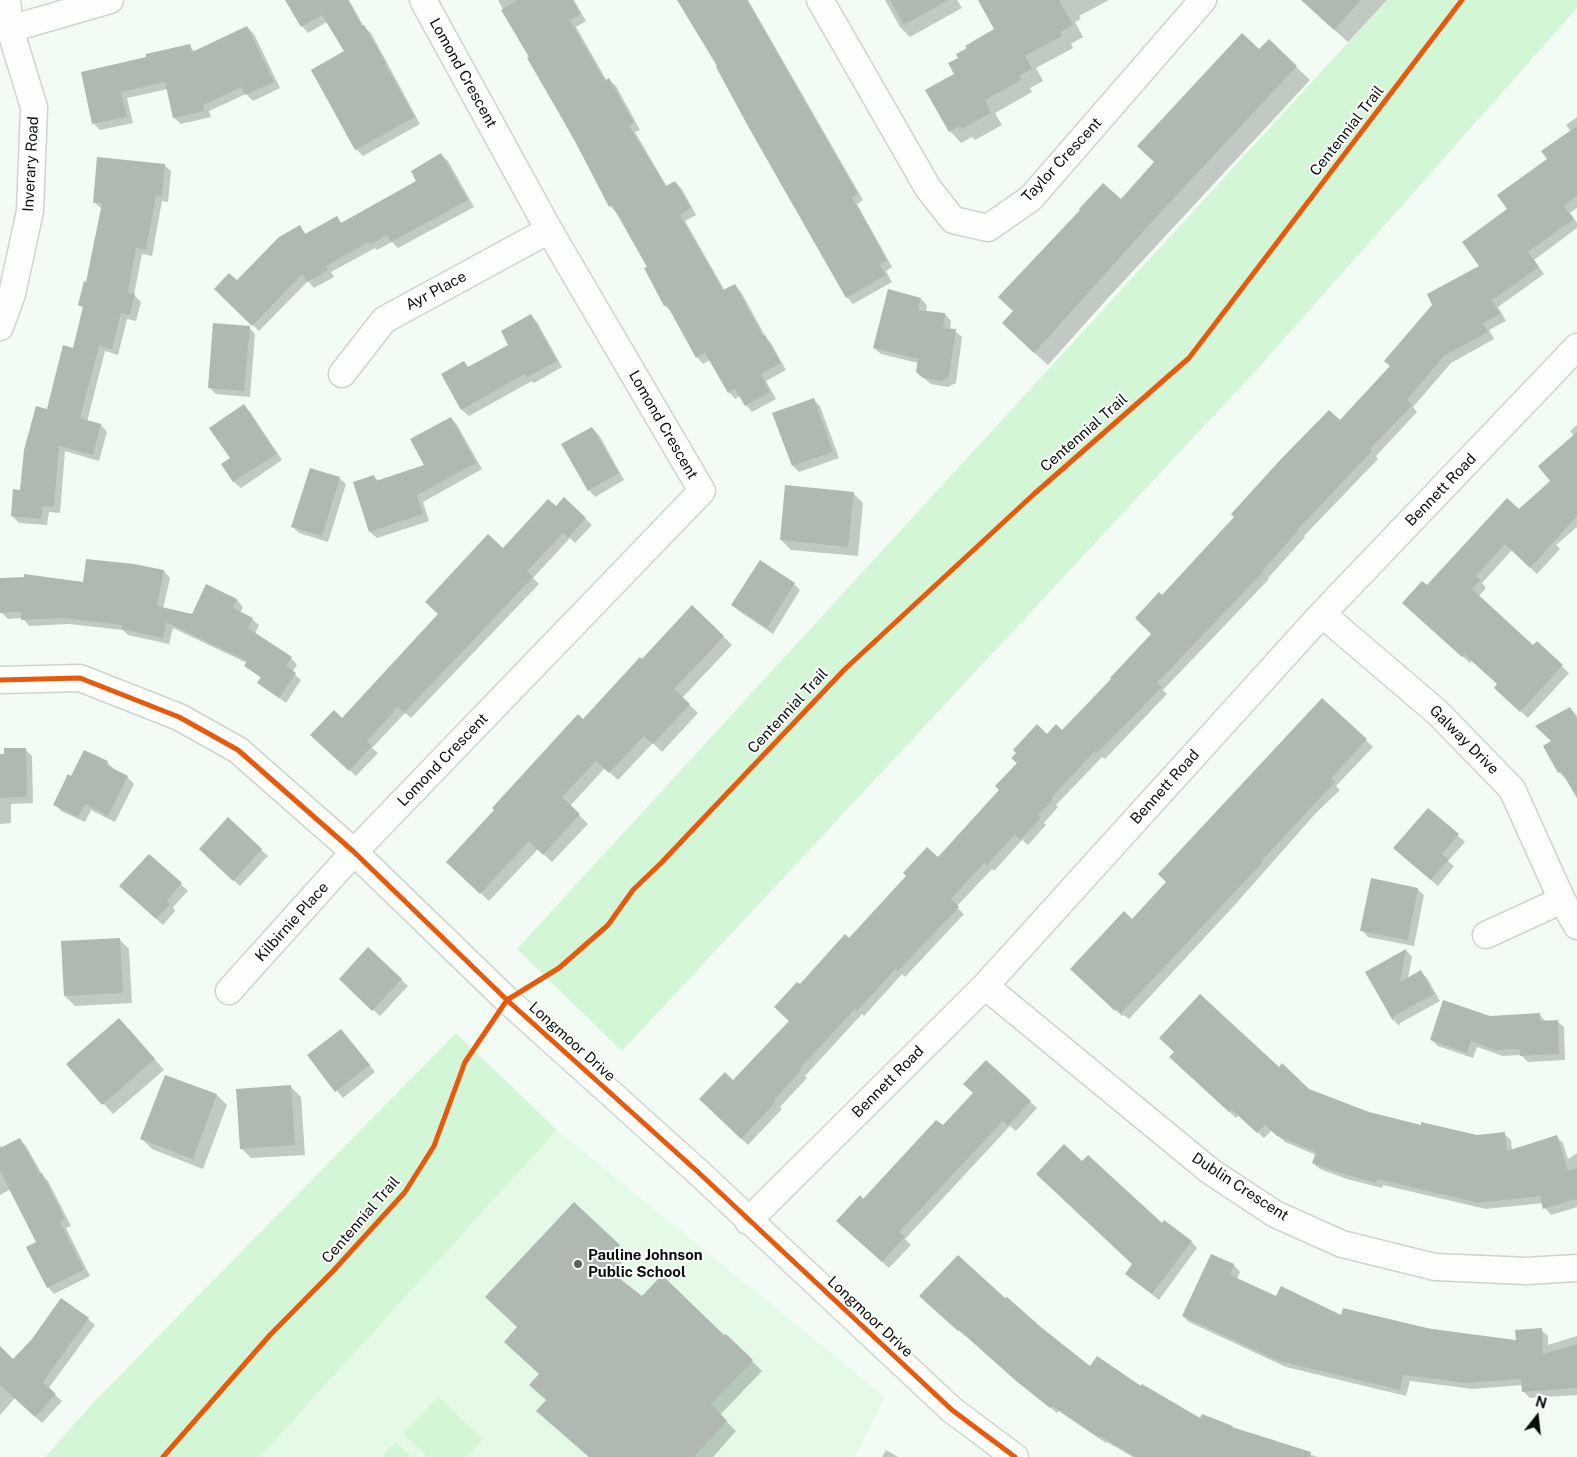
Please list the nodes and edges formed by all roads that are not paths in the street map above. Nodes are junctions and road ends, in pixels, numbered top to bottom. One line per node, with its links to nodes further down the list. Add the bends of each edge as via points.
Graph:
1 (7, 0): 6 (street, Inverary Road)
2 (110, 0): 6 (street)
3 (423, 0): 7 (street, Lomond Crescent)
4 (820, 0): 5 (street, Taylor Crescent, via 928,188 953,220 988,228 1031,198)
5 (1203, 0)
6 (10, 29): 8 (street, Inverary Road, via 34,108 30,211)
7 (549, 230): 11 (street, Ayr Place, via 384,320); 14 (street, Lomond Crescent, via 702,491)
8 (6, 292): 9 (street, Inverary Road)
9 (0, 327)
10 (1577, 347): 12 (street, Bennett Road)
11 (342, 374)
12 (1322, 614): 15 (street, Galway Drive, via 1437,712 1512,789); 18 (street, Bennett Road)
13 (0, 680): 14 (street, Longmoor Drive, via 80,678 179,716 238,750)
14 (354, 852): 19 (street, Kilbirnie Place); 20 (street, Longmoor Drive, via 507,1000)
15 (1562, 900): 16 (street, Galway Drive); 17 (street)
16 (1577, 926)
17 (1486, 935)
18 (985, 986): 20 (street, Bennett Road); 21 (street, Dublin Crescent, via 1210,1172 1275,1214 1342,1244 1435,1267 1527,1271)
19 (229, 991)
20 (748, 1220): 22 (street, Longmoor Drive, via 952,1410)
21 (1577, 1268)
22 (1015, 1457)

